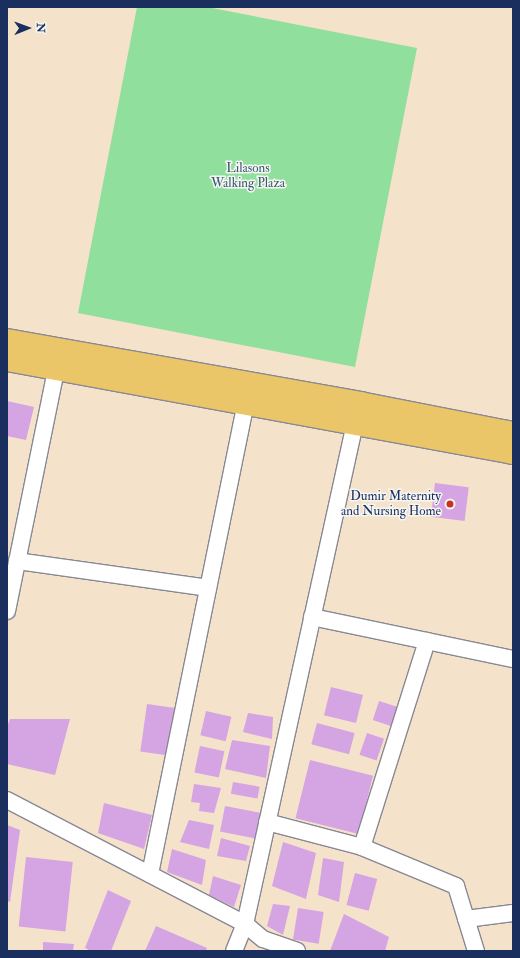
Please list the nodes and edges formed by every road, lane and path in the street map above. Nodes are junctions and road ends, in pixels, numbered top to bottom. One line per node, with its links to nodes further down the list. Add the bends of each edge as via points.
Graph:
1 (7, 340): 2 (main road)
2 (58, 358): 3 (main road); 4 (main road); 5 (main road); 8 (street)
3 (7, 360)
4 (246, 402): 5 (main road); 9 (street)
5 (358, 412): 6 (main road); 7 (main road); 11 (street)
6 (513, 433)
7 (513, 453)
8 (17, 561): 9 (street); 10 (street)
9 (208, 588): 17 (street)
10 (7, 611)
11 (312, 617): 12 (street); 15 (street)
12 (427, 641): 13 (street); 16 (street)
13 (513, 659)
14 (7, 800): 17 (street)
15 (267, 822): 16 (street); 20 (street)
16 (362, 847): 19 (street, via 456,886)
17 (150, 874): 20 (street)
18 (513, 913): 19 (street)
19 (466, 919): 23 (street)
20 (244, 924): 21 (street); 22 (street, via 262,939)
21 (234, 951)
22 (297, 951)
23 (476, 951)

